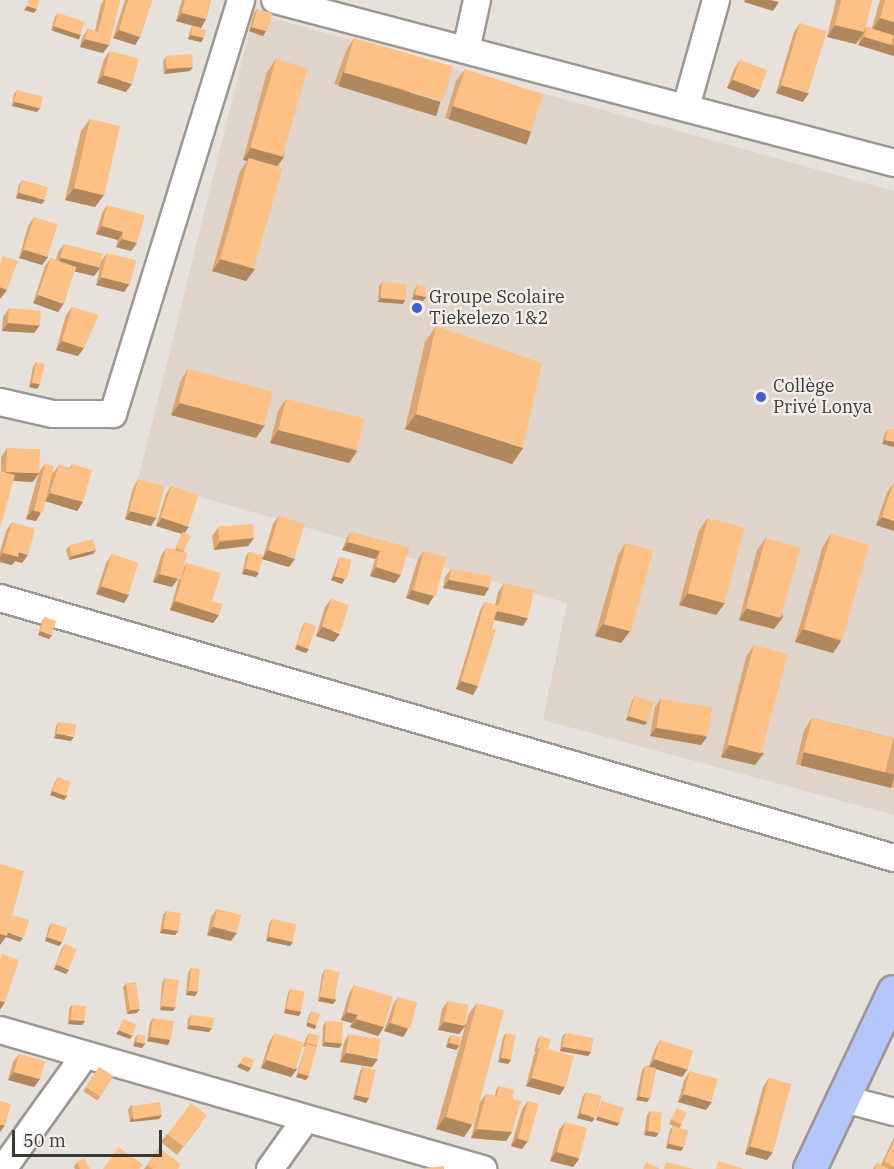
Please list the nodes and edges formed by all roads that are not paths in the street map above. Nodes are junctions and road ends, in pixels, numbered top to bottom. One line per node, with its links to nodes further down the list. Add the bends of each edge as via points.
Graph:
1 (241, 0): 8 (street, via 113,414 53,414)
2 (275, 0): 5 (street)
3 (477, 0): 5 (street)
4 (716, 0): 6 (street)
5 (466, 50): 6 (street)
6 (686, 107): 7 (street)
7 (894, 163)
8 (0, 402)
9 (0, 597): 10 (street)
10 (894, 858)
11 (894, 993): 14 (main road)
12 (0, 1030): 13 (street)
13 (85, 1055): 16 (street); 17 (street)
14 (844, 1099): 15 (street); 20 (main road)
15 (894, 1112)
16 (305, 1119): 18 (street); 19 (street)
17 (3, 1169)
18 (270, 1169)
19 (483, 1169)
20 (810, 1169)

